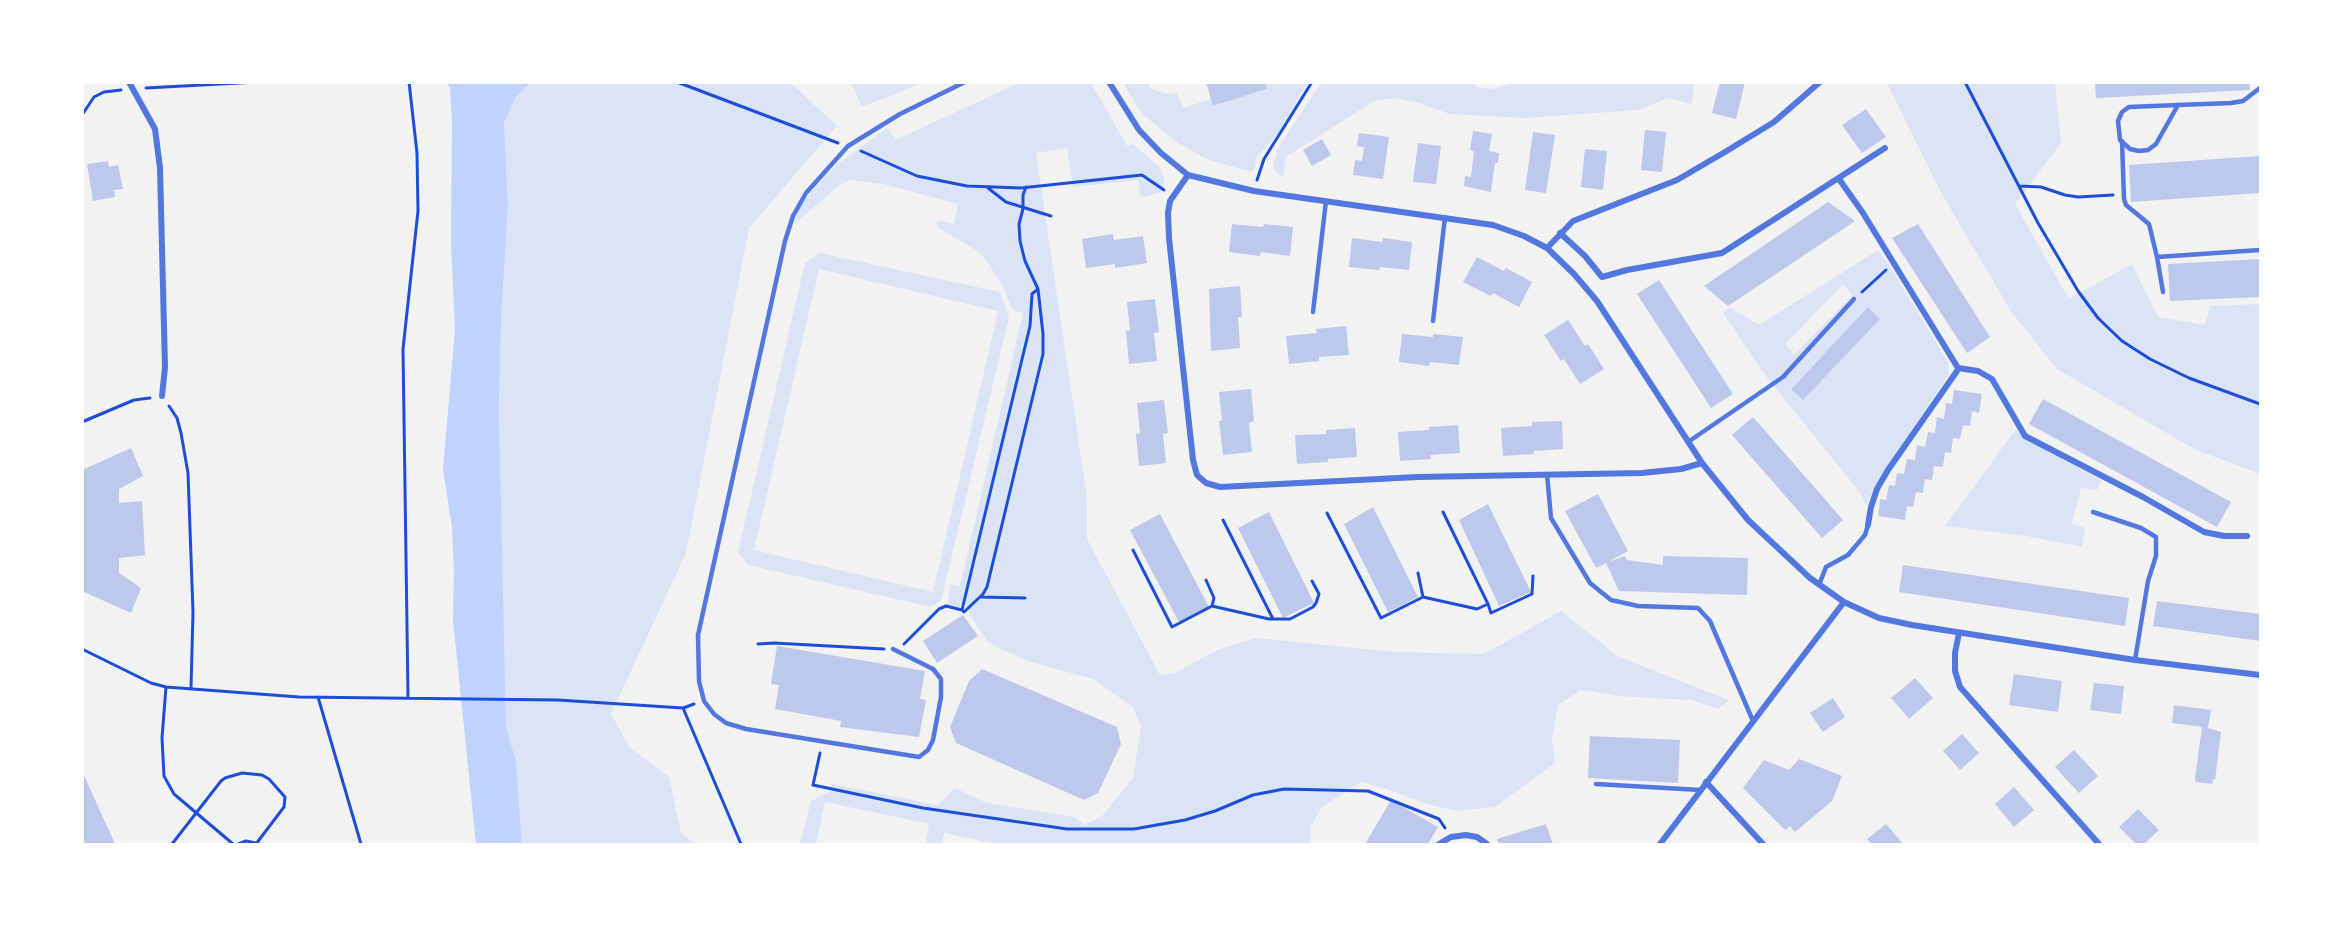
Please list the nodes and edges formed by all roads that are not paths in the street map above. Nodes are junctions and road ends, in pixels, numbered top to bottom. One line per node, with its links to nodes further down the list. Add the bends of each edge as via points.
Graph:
1 (965, 82): 32 (lane, via 900,114 848,146 806,193 793,216 698,635 699,681 704,700 726,723 919,757 933,740 941,679 933,669)
2 (1109, 82): 9 (street, via 1139,130)
3 (1820, 82): 13 (street, via 1774,122 1686,174 1573,221)
4 (131, 86): 22 (street, via 155,129 160,168 165,367)
5 (2260, 88): 6 (lane, via 2242,101)
6 (2178, 105): 7 (lane, via 2156,144 2148,150 2130,149); 7 (lane, via 2129,107 2118,121)
7 (2122, 141): 16 (lane, via 2126,205 2149,224)
8 (1885, 148): 10 (street)
9 (1188, 175): 11 (street, via 1254,191); 25 (street, via 1173,196 1168,213 1197,476 1220,487)
10 (1839, 179): 13 (street, via 1722,254 1602,277); 21 (street)
11 (1326, 201): 12 (street); 19 (lane)
12 (1445, 217): 14 (street, via 1493,225); 20 (lane)
13 (1560, 233): 14 (street)
14 (1547, 248): 23 (street, via 1597,301)
15 (2260, 250): 16 (lane)
16 (2157, 257): 17 (lane)
17 (2163, 292)
18 (1854, 299): 23 (lane, via 1783,377)
19 (1313, 312)
20 (1433, 321)
21 (1958, 368): 27 (street, via 1888,470 1871,507); 28 (street, via 1978,371 1992,379 2025,436 2204,532)
22 (162, 396)
23 (1688, 442): 24 (street)
24 (1702, 463): 25 (street, via 1642,472); 29 (street, via 1748,520)
25 (1547, 474): 35 (lane, via 1551,518 1590,583 1611,600 1638,606 1698,608 1710,621)
26 (2093, 512): 33 (lane, via 2152,532 2157,541)
27 (1869, 525): 29 (lane, via 1848,555 1826,567)
28 (2247, 536)
29 (1819, 585): 30 (street)
30 (1844, 602): 31 (street, via 1879,618); 35 (street)
31 (1959, 633): 33 (street); 43 (street, via 1955,671 1960,687)
32 (893, 649)
33 (2135, 660): 34 (street)
34 (2260, 675)
35 (1753, 721): 36 (street)
36 (1706, 782): 38 (street); 42 (street)
37 (1596, 784): 38 (lane)
38 (1701, 790): 41 (street)
39 (1438, 844): 40 (street, via 1466,835)
40 (1487, 844)
41 (1660, 844)
42 (1763, 844)
43 (2100, 844)

